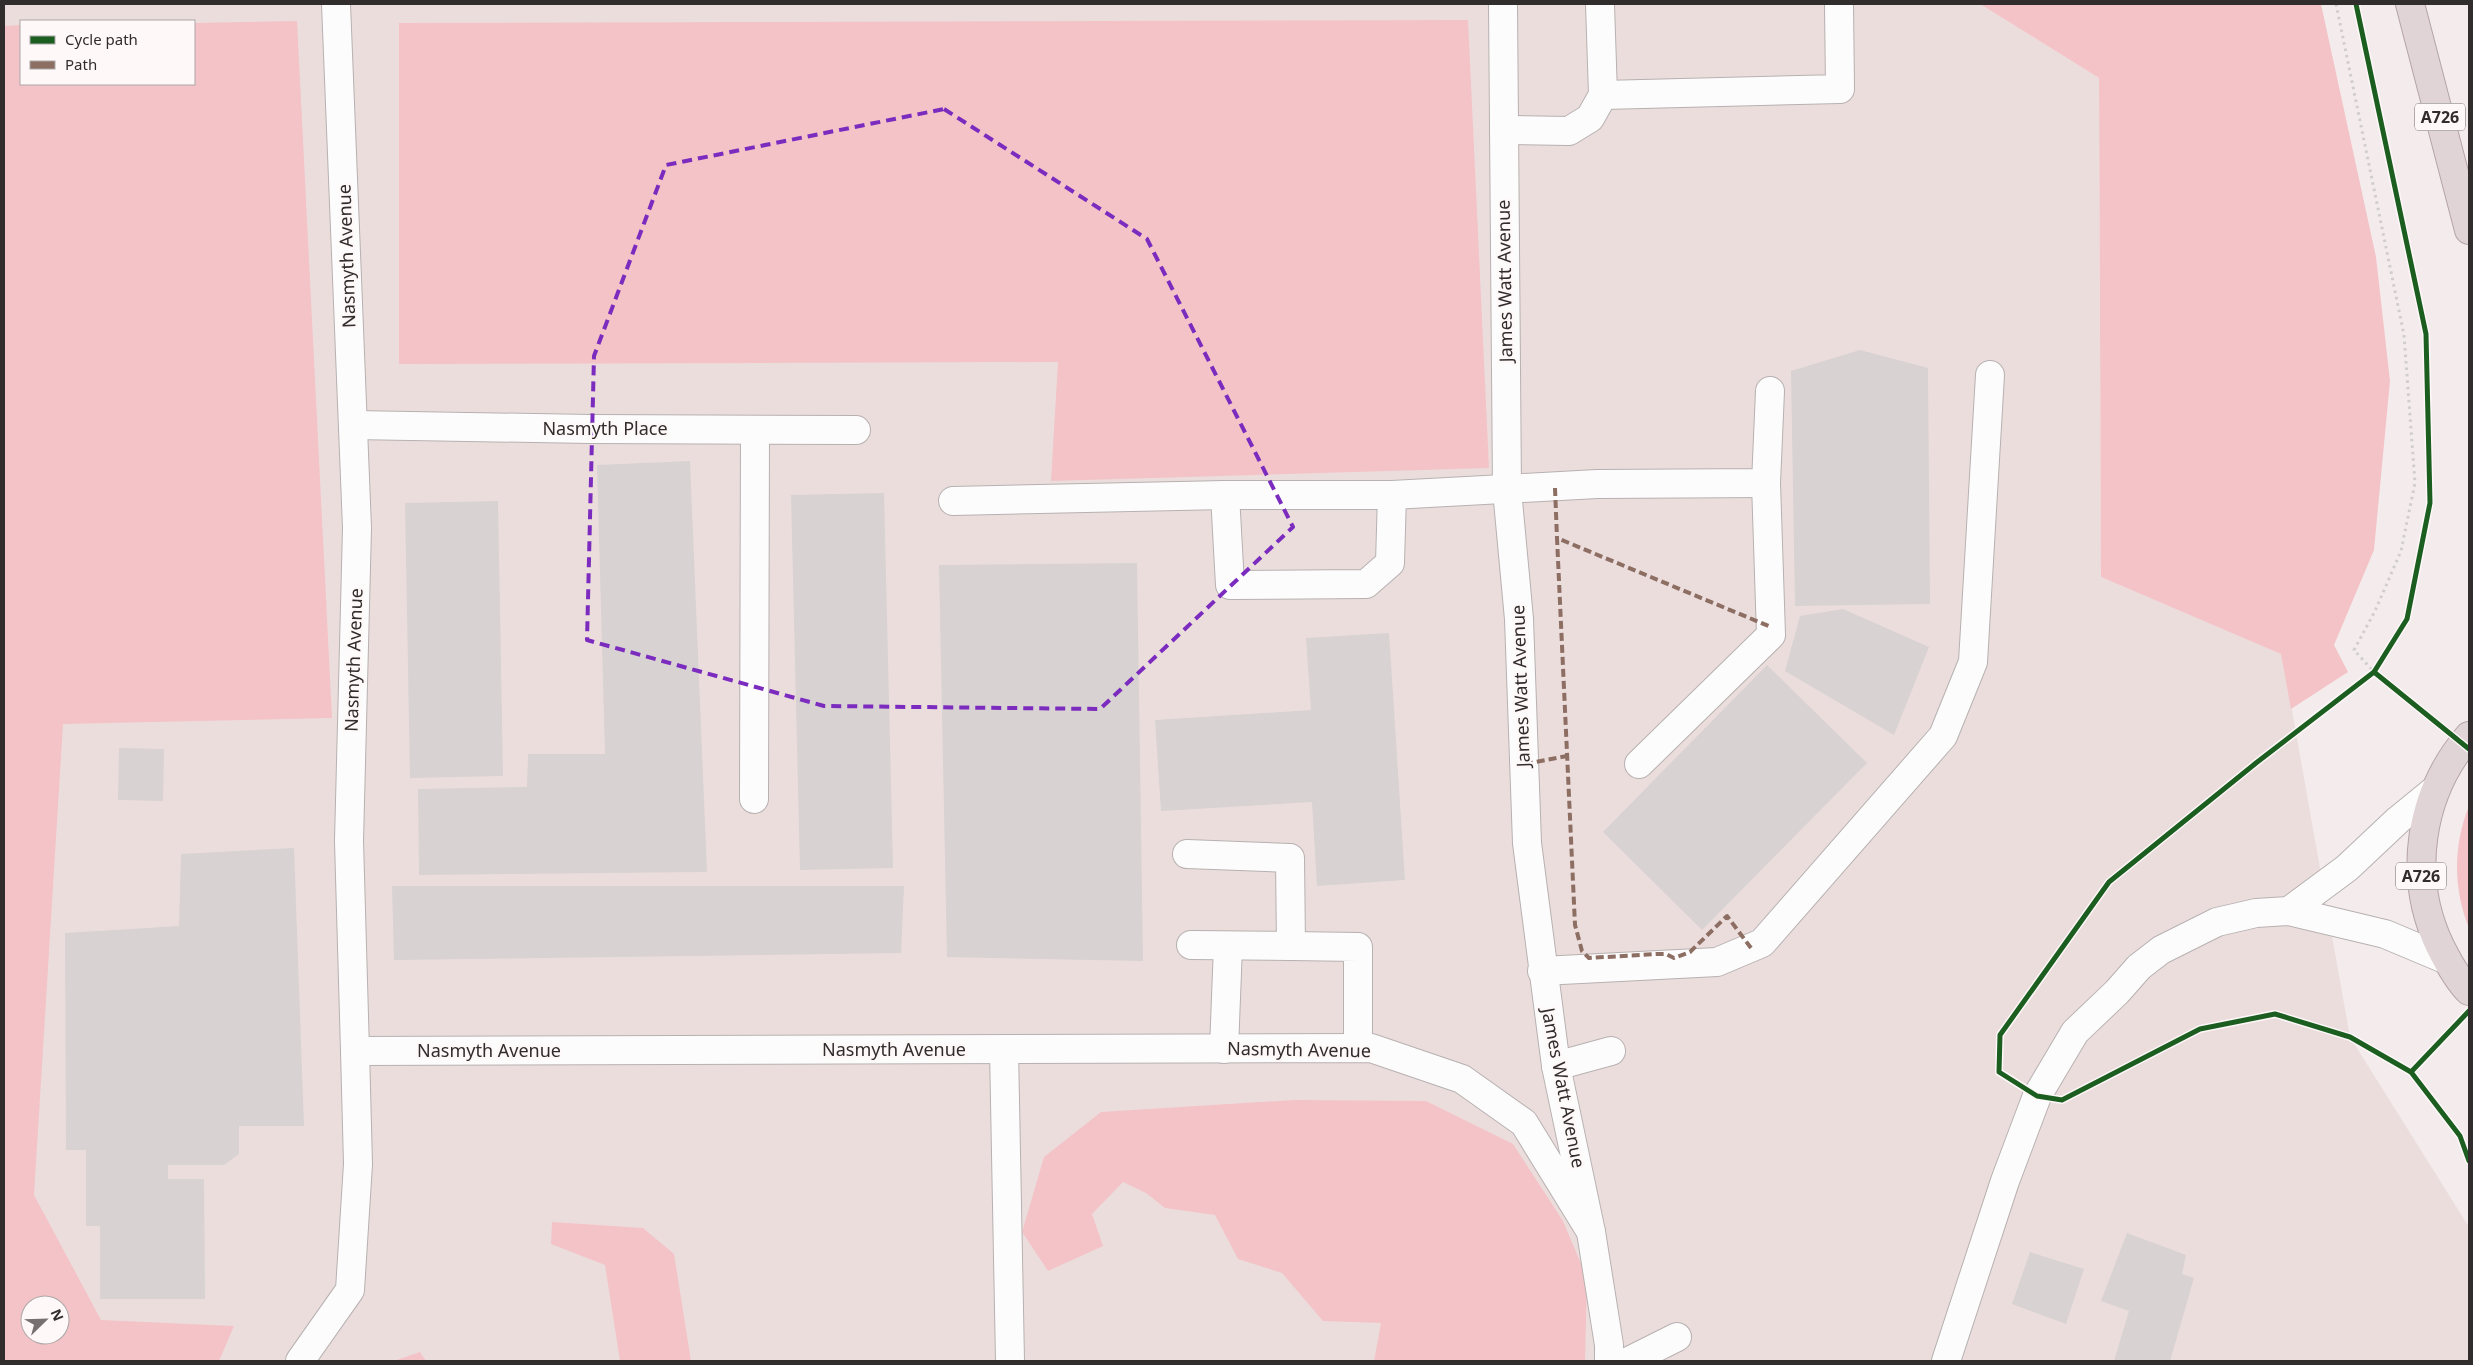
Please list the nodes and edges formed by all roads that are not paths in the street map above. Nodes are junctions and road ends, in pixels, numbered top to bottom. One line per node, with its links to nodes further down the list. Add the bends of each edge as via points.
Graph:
1 (336, 4): 11 (lane, Nasmyth Avenue)
2 (1503, 4): 7 (lane, James Watt Avenue)
3 (1600, 4): 6 (lane)
4 (1839, 4): 6 (lane, via 1840,89)
5 (2410, 4): 8 (highway, A726)
6 (1604, 96): 7 (lane, via 1590,118 1569,131)
7 (1504, 130): 15 (lane, James Watt Avenue)
8 (2469, 230)
9 (1990, 375): 29 (lane, via 1973,662 1943,736 1762,943 1717,962)
10 (1770, 391): 14 (lane)
11 (354, 425): 12 (lane, Nasmyth Place); 34 (lane, Nasmyth Avenue, via 357,528 349,841)
12 (755, 430): 13 (lane, Nasmyth Place); 22 (lane)
13 (856, 430)
14 (1766, 483): 15 (lane, via 1597,484); 20 (lane, via 1771,636)
15 (1507, 490): 17 (lane); 29 (lane, James Watt Avenue, via 1519,619 1527,843)
16 (1225, 495): 17 (lane); 17 (lane, via 1230,585 1366,584 1390,563); 18 (lane)
17 (1392, 495)
18 (952, 501)
19 (2469, 736): 21 (highway, A726, via 2447,766)
20 (1639, 764)
21 (2436, 789): 24 (lane, via 2348,868); 28 (highway, A726, via 2425,827 2421,876 2434,933)
22 (754, 799)
23 (1187, 854): 27 (lane, via 1290,858)
24 (2289, 911): 28 (lane, via 2385,934); 40 (lane, via 2256,913 2217,922 2178,940 2139,966 2075,1032 2038,1096 2005,1181)
25 (1191, 946): 26 (lane)
26 (1228, 946): 27 (lane); 32 (lane)
27 (1291, 946): 31 (lane, via 1358,946)
28 (2447, 960): 30 (highway, A726)
29 (1542, 970): 36 (lane, James Watt Avenue)
30 (2469, 991)
31 (1358, 1048): 32 (lane, Nasmyth Avenue); 37 (lane, Nasmyth Avenue, via 1371,1048 1462,1079 1524,1123)
32 (1224, 1049): 33 (lane, Nasmyth Avenue)
33 (1004, 1050): 34 (lane, Nasmyth Avenue); 42 (lane)
34 (356, 1051): 41 (lane, via 358,1164 350,1290)
35 (1611, 1052): 36 (lane)
36 (1556, 1066): 37 (lane, James Watt Avenue)
37 (1592, 1232): 39 (lane, James Watt Avenue)
38 (1677, 1337): 39 (lane)
39 (1616, 1357)
40 (1945, 1360)
41 (300, 1361)
42 (1010, 1361)

